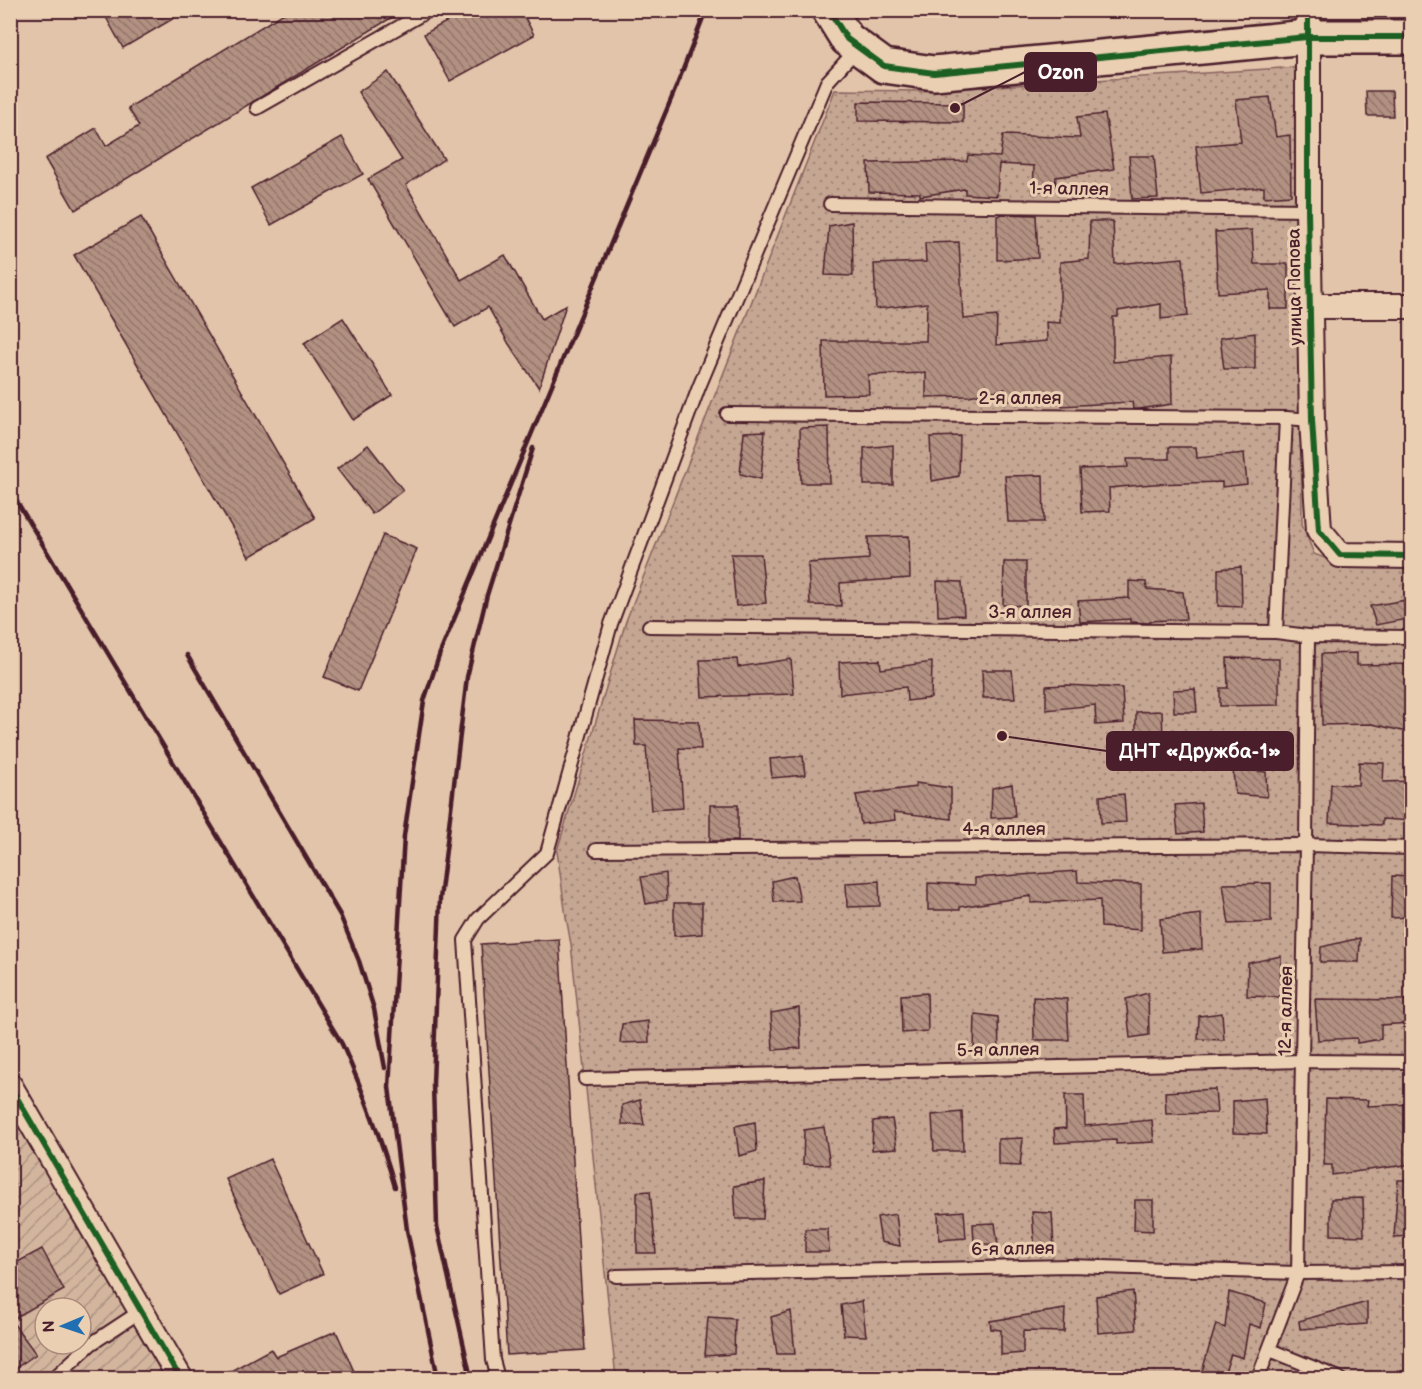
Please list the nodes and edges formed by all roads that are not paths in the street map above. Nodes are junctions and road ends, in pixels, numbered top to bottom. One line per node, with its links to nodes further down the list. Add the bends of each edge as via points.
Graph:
1 (429, 10): 6 (lane)
2 (829, 10): 5 (street, via 847,39)
3 (1307, 24): 4 (street); 5 (street, via 934,73 884,66); 8 (street, улица Попова)
4 (1412, 37)
5 (858, 48): 33 (lane, via 827,82 699,387 611,624 547,853 478,920 465,940 493,1360)
6 (257, 108)
7 (830, 204): 8 (lane, 1-я аллея)
8 (1308, 210): 9 (street, улица Попова)
9 (1311, 306): 10 (street); 13 (street, улица Попова)
10 (1412, 306)
11 (727, 414): 12 (lane, 2-я аллея)
12 (1286, 418): 13 (lane, 2-я аллея); 16 (lane)
13 (1312, 420): 14 (street, улица Попова, via 1319,530 1340,555)
14 (1412, 556)
15 (648, 627): 16 (lane, 3-я аллея)
16 (1276, 632): 17 (lane, 3-я аллея)
17 (1308, 636): 18 (lane, 3-я аллея); 19 (lane, 12-я аллея)
18 (1412, 637)
19 (1306, 845): 20 (lane, 4-я аллея); 21 (lane, 4-я аллея); 22 (lane, 12-я аллея)
20 (1412, 848)
21 (596, 850)
22 (1303, 1061): 23 (lane, 5-я аллея); 24 (lane, 5-я аллея); 27 (lane, 12-я аллея)
23 (1412, 1062)
24 (585, 1079)
25 (10, 1086): 29 (street)
26 (1412, 1272): 27 (lane, 6-я аллея)
27 (1298, 1273): 28 (lane, 6-я аллея, via 1069,1266); 30 (lane, 12-я аллея)
28 (616, 1276)
29 (141, 1311): 31 (lane, via 91,1344); 32 (street)
30 (1270, 1350): 34 (lane, 12-я аллея); 35 (lane)
31 (54, 1378)
32 (180, 1378)
33 (498, 1378)
34 (1258, 1378)
35 (1339, 1378)

